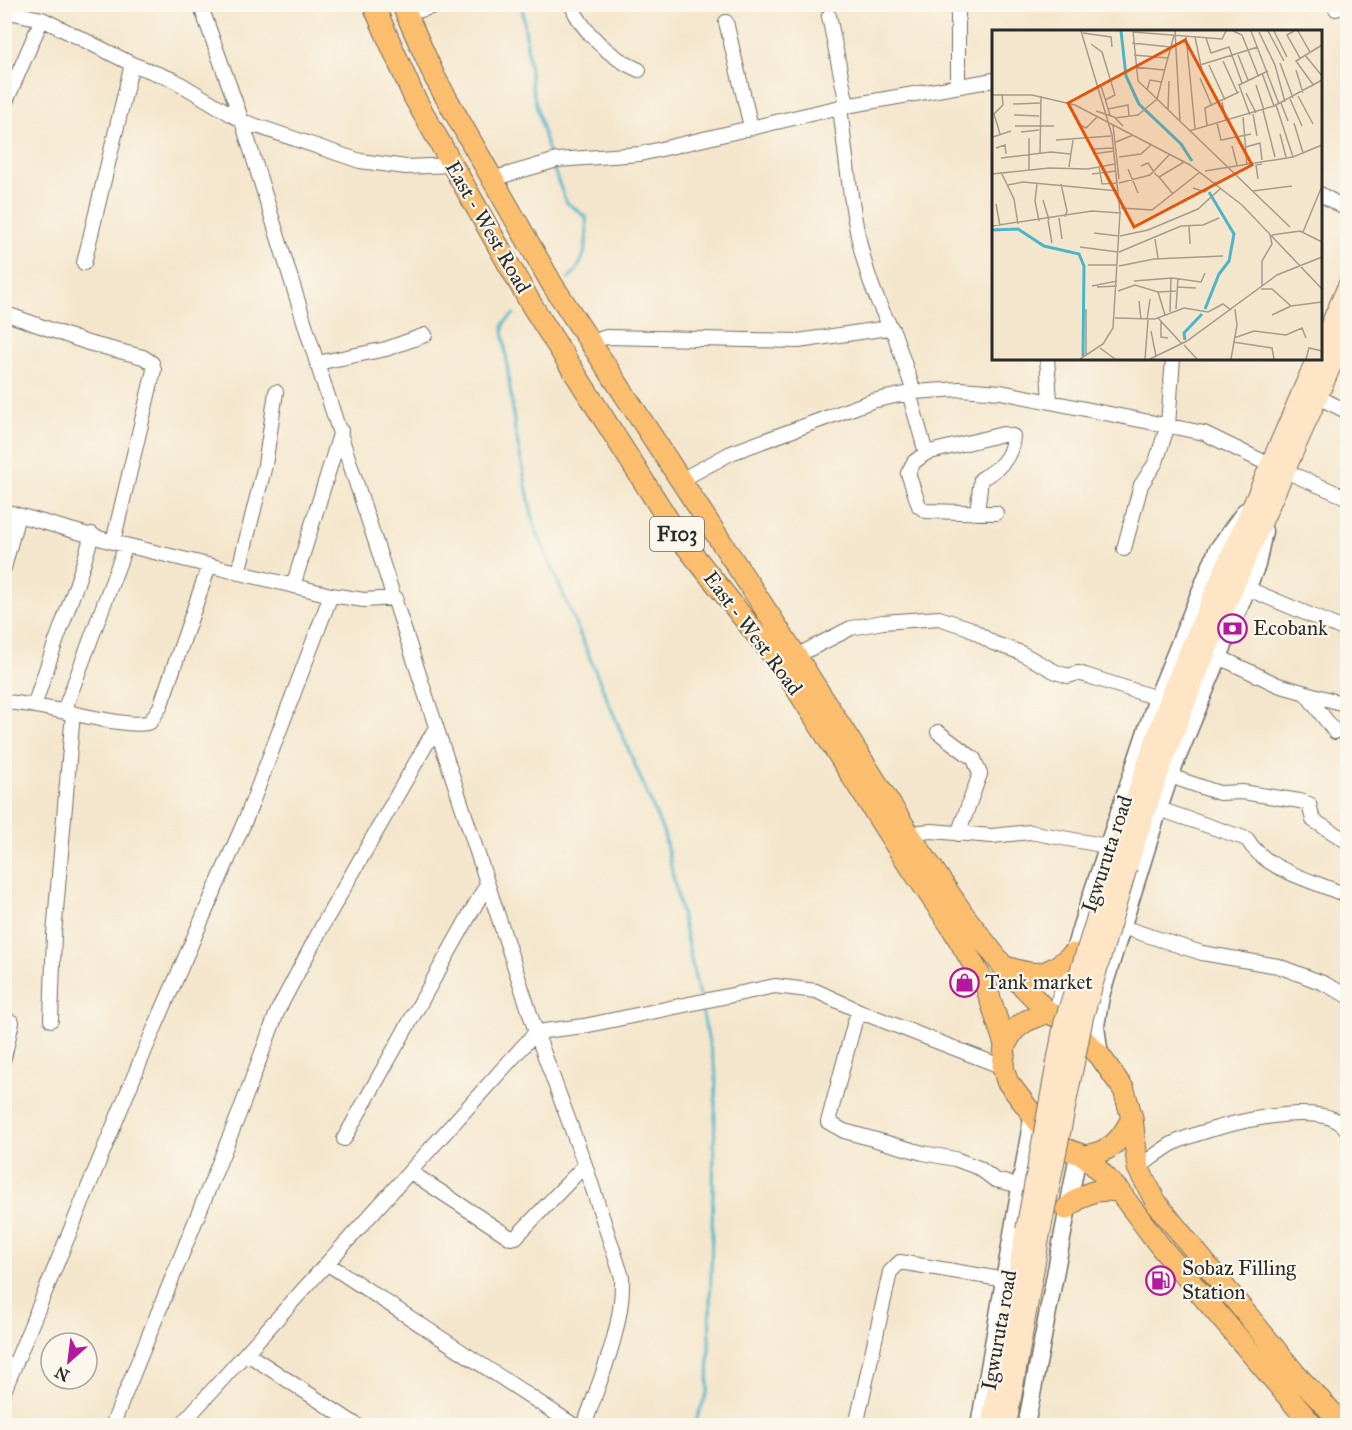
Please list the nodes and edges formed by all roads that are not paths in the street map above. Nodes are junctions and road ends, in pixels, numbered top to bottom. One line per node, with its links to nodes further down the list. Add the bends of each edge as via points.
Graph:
1 (200, 4): 18 (street)
2 (373, 4): 20 (main road, East - West Road / F103, via 414,97)
3 (441, 4): 7 (street)
4 (572, 4): 13 (street, via 577,18 608,50 623,64)
5 (958, 4): 15 (street)
6 (24, 9): 8 (street); 10 (street)
7 (405, 9): 21 (main road, East - West Road / F103, via 435,78)
8 (4, 11)
9 (829, 16): 17 (street)
10 (42, 19): 12 (street); 16 (street)
11 (726, 22): 19 (street)
12 (132, 64): 18 (street, via 174,80); 24 (street)
13 (639, 70)
14 (992, 80): 15 (street)
15 (958, 85): 17 (street)
16 (4, 106)
17 (844, 106): 19 (street); 28 (street, via 855,230)
18 (242, 121): 20 (street, via 360,161 406,167); 35 (street)
19 (751, 127): 21 (street, via 629,156 557,160)
20 (452, 165): 73 (main road, East - West Road / F103, via 531,304 679,537)
21 (492, 179): 30 (main road, East - West Road / F103)
22 (1322, 195): 23 (street)
23 (1347, 210)
24 (84, 263)
25 (1347, 286): 31 (main road)
26 (4, 313): 52 (street, via 152,363 154,370)
27 (1347, 326): 38 (main road, Igwuruta road)
28 (893, 331): 30 (street, via 883,329 798,341 606,337); 37 (street)
29 (425, 335): 35 (street, via 386,349)
30 (589, 343): 45 (main road, East - West Road / F103)
31 (1322, 344)
32 (1047, 360): 39 (street)
33 (1173, 360): 41 (street)
34 (1316, 360): 44 (main road, Igwuruta road)
35 (317, 363): 42 (street)
36 (276, 392): 56 (street, via 265,465)
37 (912, 393): 39 (street, via 960,389); 43 (street); 45 (street, via 872,401 797,427 731,453)
38 (1318, 397): 40 (street); 44 (main road, Igwuruta road)
39 (1050, 401): 41 (street)
40 (1347, 412)
41 (1168, 425): 44 (street, via 1204,433); 53 (street, via 1156,462 1141,485)
42 (341, 431): 57 (street); 60 (street)
43 (926, 453): 49 (street, via 908,472 919,506 926,511); 49 (street, via 1004,434 1013,436 1000,468 979,482)
44 (1278, 468): 46 (street); 47 (main road, Igwuruta road)
45 (681, 480): 62 (main road, East - West Road / F103)
46 (1347, 498)
47 (1261, 504): 58 (street, via 1257,565); 65 (street, via 1217,550); 79 (main road, Igwuruta road, via 1172,735)
48 (11, 513): 51 (street); 55 (street)
49 (977, 513): 50 (street)
50 (996, 513)
51 (92, 534): 52 (street); 67 (street)
52 (119, 544): 54 (street); 69 (street)
53 (1124, 549)
54 (209, 566): 56 (street); 69 (street, via 153,719 145,724 128,723)
55 (4, 568)
56 (238, 573): 57 (street)
57 (293, 586): 59 (street)
58 (1246, 588): 61 (street); 63 (street)
59 (331, 595): 60 (street, via 364,600); 111 (street, via 247,816)
60 (396, 598): 70 (street)
61 (1347, 631)
62 (796, 656): 65 (street, via 850,628 939,618 969,628 993,644 1020,652 1056,672 1068,676 1078,673); 73 (main road, East - West Road / F103)
63 (1219, 657): 64 (street); 74 (street)
64 (1308, 695): 68 (street); 72 (street)
65 (1157, 698): 79 (street)
66 (4, 702): 67 (street)
67 (35, 704): 69 (street)
68 (1347, 705)
69 (69, 712): 88 (street)
70 (435, 729): 80 (street); 112 (street, via 278,1010)
71 (938, 732): 76 (street, via 974,759 980,774)
72 (1335, 732)
73 (853, 761): 77 (main road, East - West Road / F103); 91 (main road, East - West Road / F103, via 986,986)
74 (1170, 776): 75 (street); 78 (street, via 1219,793 1242,792 1309,804 1313,820)
75 (1159, 809): 81 (street, via 1247,839 1255,853 1267,861); 82 (street)
76 (958, 834): 77 (street, via 920,832); 79 (street, via 1030,832)
77 (911, 837): 84 (main road, East - West Road / F103)
78 (1347, 842)
79 (1116, 858): 83 (street); 106 (main road, Igwuruta road, bridge)
80 (487, 884): 90 (street); 98 (street)
81 (1338, 892)
82 (1122, 927): 85 (street, via 1202,952 1278,966); 92 (street, via 1098,1016)
83 (1073, 954): 84 (main road, via 1056,969 1042,974 1028,975); 87 (street)
84 (1004, 966): 87 (main road, East - West Road / F103)
85 (1347, 996)
86 (866, 1014): 90 (street, via 816,991 775,986 584,1026); 94 (street); 103 (street, via 858,1016 851,1032 828,1118 830,1125 923,1154 955,1159 979,1168 995,1180)
87 (1052, 1014): 91 (main road, via 1026,1021 1014,1030); 92 (main road, via 1069,1024)
88 (51, 1020)
89 (12, 1022): 93 (street)
90 (536, 1032): 100 (street); 102 (street)
91 (1005, 1045): 94 (main road)
92 (1100, 1056): 96 (main road, via 1124,1090)
93 (4, 1058)
94 (1004, 1067): 95 (main road, via 1007,1081)
95 (1032, 1118): 99 (main road, via 1063,1148); 103 (street)
96 (1132, 1118): 99 (main road, via 1113,1147); 101 (main road)
97 (1347, 1132): 101 (street, via 1340,1123 1309,1114 1256,1118 1173,1144)
98 (344, 1138)
99 (1081, 1156): 104 (main road); 105 (street)
100 (585, 1165): 102 (street, via 511,1238); 116 (street, via 622,1285 612,1339)
101 (1138, 1168): 110 (main road, via 1157,1204)
102 (412, 1173): 107 (street)
103 (1021, 1186): 108 (street)
104 (1119, 1191): 105 (main road, via 1090,1191); 110 (main road, via 1160,1246)
105 (1066, 1209): 121 (street)
106 (1033, 1231): 119 (main road, Igwuruta road); 120 (main road, Igwuruta road)
107 (328, 1264): 109 (street); 115 (street)
108 (1006, 1280): 117 (street, via 900,1263 894,1266); 118 (street)
109 (246, 1353): 113 (street); 114 (street)
110 (1290, 1383): 122 (main road); 123 (main road)
111 (4, 1391)
112 (112, 1425)
113 (180, 1425)
114 (358, 1425)
115 (575, 1425)
116 (584, 1425)
117 (856, 1425)
118 (979, 1425)
119 (992, 1425)
120 (1006, 1425)
121 (1026, 1425)
122 (1313, 1425)
123 (1345, 1425)

